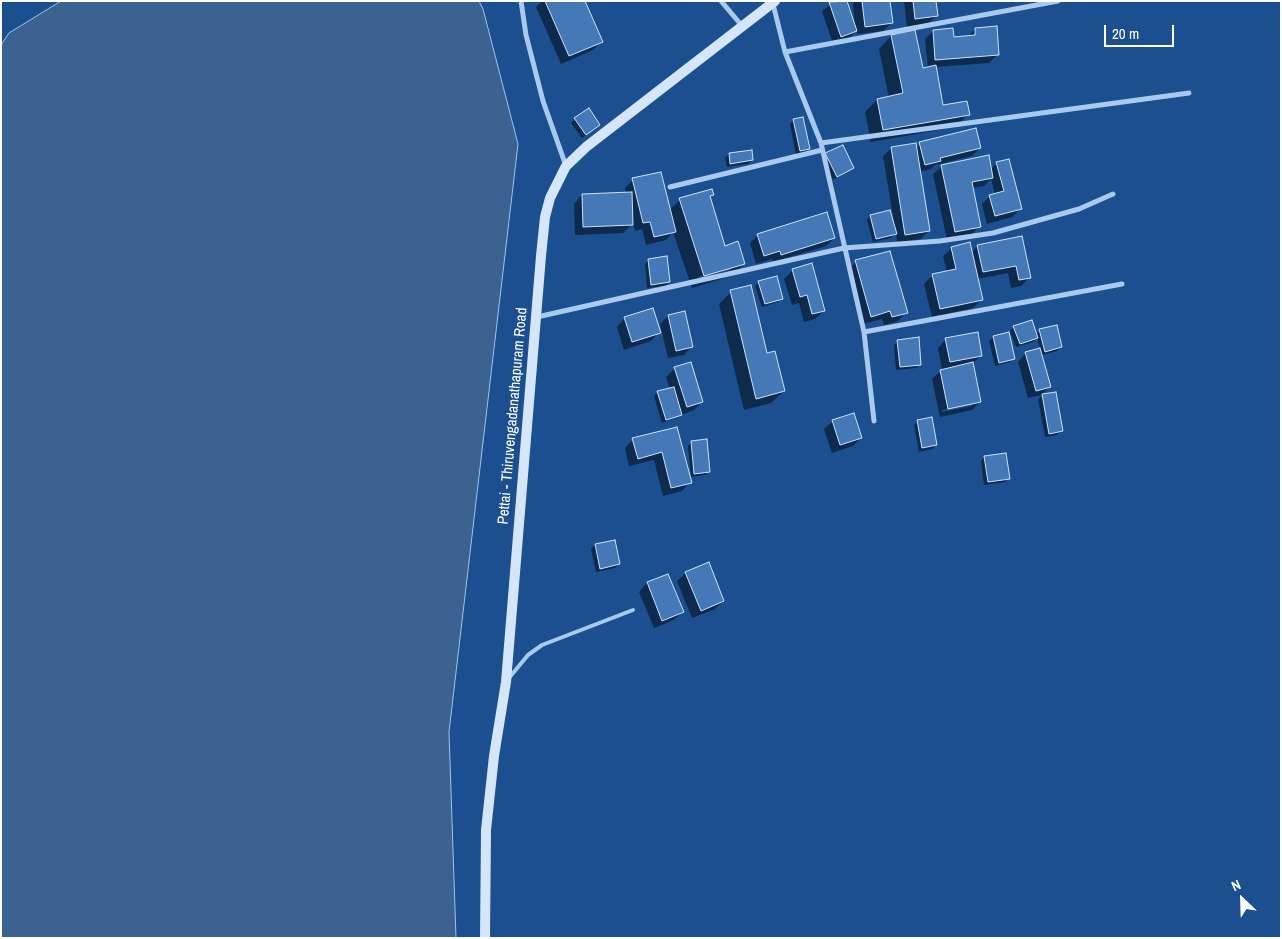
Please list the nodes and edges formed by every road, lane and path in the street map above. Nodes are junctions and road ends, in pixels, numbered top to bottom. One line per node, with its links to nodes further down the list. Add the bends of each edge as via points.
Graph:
1 (521, 1): 10 (street, via 543,101)
2 (721, 1): 5 (street)
3 (1058, 1): 6 (street)
4 (774, 2): 5 (main road, Pettai - Thiruvengadanathapuram Road); 6 (street)
5 (743, 27): 10 (main road, Pettai - Thiruvengadanathapuram Road, via 586,147)
6 (785, 52): 8 (street)
7 (1189, 93): 8 (street)
8 (821, 143): 9 (street)
9 (822, 150): 11 (street); 13 (street)
10 (566, 166): 15 (main road, Pettai - Thiruvengadanathapuram Road, via 550,198 545,217)
11 (670, 187)
12 (1113, 194): 13 (street, via 1079,209 993,233 940,241)
13 (844, 248): 15 (street); 16 (street)
14 (1122, 284): 16 (street)
15 (537, 317): 19 (main road, Pettai - Thiruvengadanathapuram Road)
16 (864, 332): 17 (street)
17 (874, 421)
18 (632, 610): 19 (lane, via 542,645 528,655)
19 (506, 682): 20 (main road, Pettai - Thiruvengadanathapuram Road, via 486,830)
20 (485, 938)

